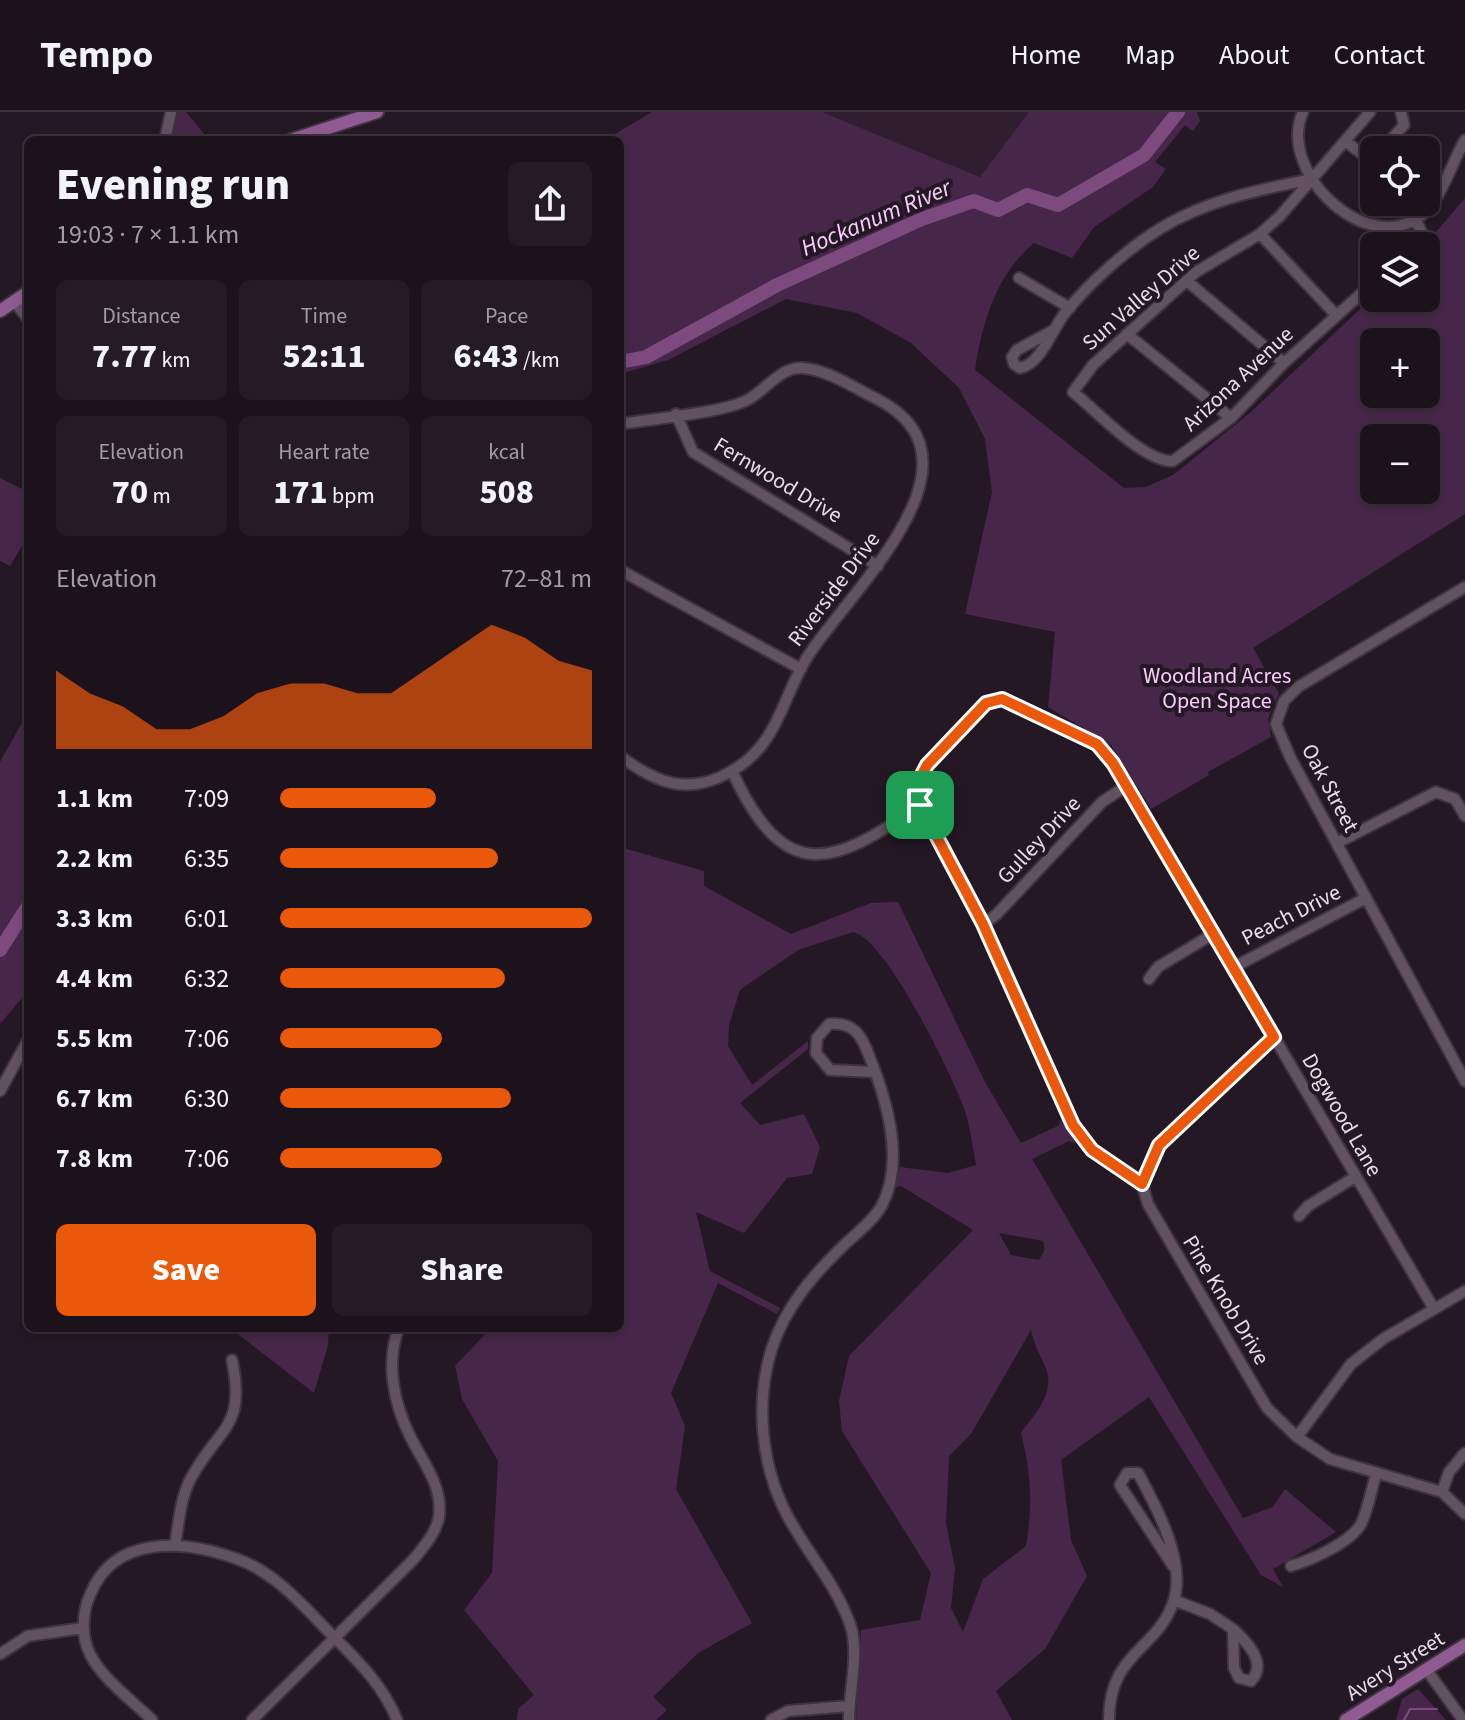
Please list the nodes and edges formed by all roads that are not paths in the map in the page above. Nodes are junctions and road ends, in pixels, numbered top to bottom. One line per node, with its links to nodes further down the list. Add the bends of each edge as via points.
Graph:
1 (171, 112): 6 (street)
2 (377, 112): 7 (main road)
3 (1303, 112): 12 (street, via 1299,146)
4 (1370, 112): 10 (street, Sun Valley Drive)
5 (1401, 112): 8 (street, via 1404,125)
6 (166, 136)
7 (303, 136)
8 (1394, 136)
9 (1465, 140): 13 (street)
10 (1345, 141): 11 (street); 12 (street, Sun Valley Drive)
11 (1360, 152)
12 (1311, 179): 13 (street, via 1323,196 1365,223 1397,224); 15 (street, Sun Valley Drive); 21 (street, via 1206,205 1160,228)
13 (1417, 218): 14 (street)
14 (1422, 232)
15 (1260, 234): 17 (street, Sun Valley Drive); 24 (street)
16 (1019, 278): 21 (street)
17 (1187, 281): 26 (street, Sun Valley Drive); 27 (street)
18 (1360, 294): 24 (street, Arizona Avenue)
19 (24, 295): 20 (main road)
20 (14, 301): 22 (main road); 23 (street)
21 (1070, 308): 25 (street)
22 (0, 311)
23 (24, 314)
24 (1336, 315): 27 (street, Arizona Avenue)
25 (1054, 330)
26 (1127, 334): 29 (street); 31 (street, Sun Valley Drive, via 1073,392)
27 (1284, 363): 29 (street, Arizona Avenue)
28 (676, 414): 30 (street, Riverside Drive); 32 (street, Fernwood Drive, via 693,452); 32 (street, Riverside Drive, via 745,401 799,367 891,406 920,446 922,469 909,515)
29 (1231, 418): 31 (street, Arizona Avenue, via 1185,455)
30 (624, 423)
31 (1161, 461)
32 (878, 566): 35 (street, Riverside Drive)
33 (624, 572): 35 (street)
34 (1465, 587): 41 (street, Oak Street, via 1298,687 1279,711 1280,738)
35 (801, 669): 37 (street, Riverside Drive, via 771,733)
36 (624, 759): 37 (street, via 659,782 684,787)
37 (732, 771): 39 (street, via 772,836 795,852 815,857 858,842)
38 (1126, 786): 39 (street, Dogwood Lane, via 1097,744 1002,699 986,703 927,765 917,784); 43 (street, Gulley Drive, via 1102,802); 44 (street, Dogwood Lane)
39 (920, 805): 43 (street)
40 (1465, 816): 41 (street, via 1455,799 1436,792)
41 (1337, 843): 42 (street, Oak Street)
42 (1366, 898): 45 (street, Peach Drive); 50 (street, Oak Street)
43 (983, 924): 53 (street, via 1073,1125 1092,1150)
44 (1213, 934): 45 (street, Dogwood Lane); 46 (street, via 1158,967)
45 (1234, 967): 47 (street, Dogwood Lane)
46 (1149, 979)
47 (1274, 1037): 52 (street, Dogwood Lane); 53 (street, via 1159,1145)
48 (24, 1047): 51 (street)
49 (875, 1072): 49 (street, via 856,1029 829,1024 817,1038 816,1053 830,1070); 74 (street, via 890,1124 891,1170 882,1206 793,1302 772,1348 762,1425 769,1470 786,1514 833,1585 851,1627)
50 (1465, 1081)
51 (0, 1091)
52 (1355, 1177): 54 (street); 56 (street, Dogwood Lane)
53 (1142, 1184): 59 (street, Pine Knob Drive, via 1162,1232 1259,1395)
54 (1299, 1216)
55 (1465, 1291): 56 (street)
56 (1434, 1309): 59 (street, via 1351,1364)
57 (398, 1332): 70 (street, via 392,1370 397,1404 431,1474 439,1518 414,1559)
58 (232, 1360): 64 (street, via 239,1394 235,1411 183,1496)
59 (1297, 1437): 61 (street, Pine Knob Drive, via 1330,1459)
60 (1465, 1453): 62 (street, via 1449,1472)
61 (1376, 1475): 62 (street, Pine Knob Drive); 66 (street, via 1361,1524 1353,1533)
62 (1442, 1492): 63 (street, Pine Knob Drive)
63 (1465, 1514)
64 (175, 1545): 68 (street, via 144,1546 119,1556 97,1578); 70 (street, via 237,1559 266,1573)
65 (1173, 1566): 65 (street, via 1120,1485 1127,1473 1138,1473 1144,1485 1174,1548); 67 (street)
66 (1291, 1566)
67 (1174, 1600): 69 (street); 80 (street, via 1113,1681)
68 (83, 1628): 72 (street, via 28,1636); 75 (street, via 89,1653 105,1675)
69 (1233, 1629)
70 (335, 1638): 76 (street); 77 (street, via 370,1674)
71 (1465, 1645): 73 (main road, Avery Street)
72 (0, 1654)
73 (1426, 1669): 81 (main road, Avery Street); 82 (street)
74 (849, 1706): 78 (street, via 788,1711); 79 (street)
75 (152, 1720)
76 (252, 1720)
77 (397, 1720)
78 (771, 1720)
79 (849, 1720)
80 (1109, 1720)
81 (1346, 1720)
82 (1463, 1720)

